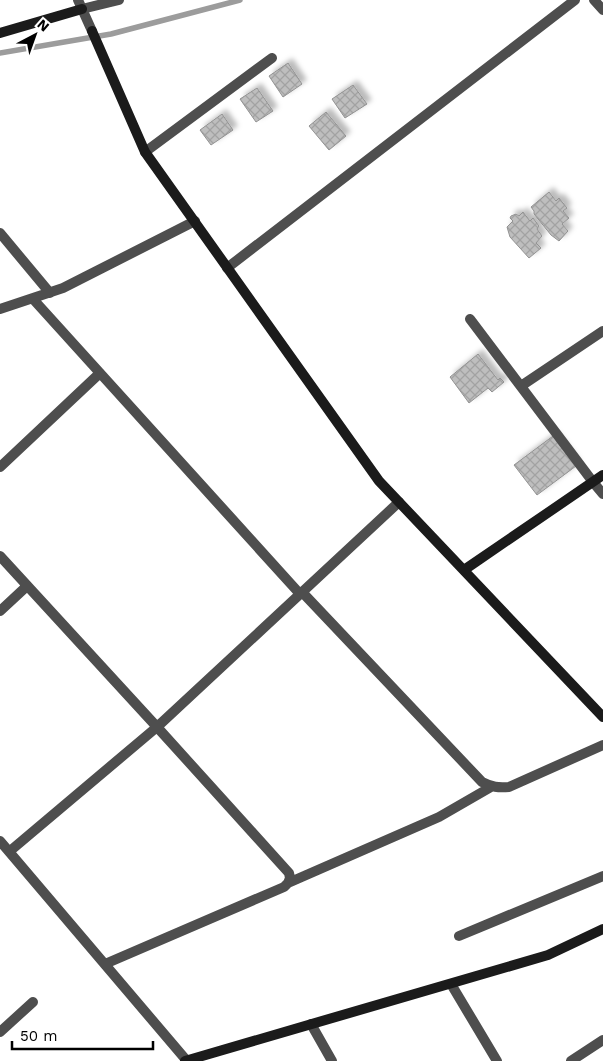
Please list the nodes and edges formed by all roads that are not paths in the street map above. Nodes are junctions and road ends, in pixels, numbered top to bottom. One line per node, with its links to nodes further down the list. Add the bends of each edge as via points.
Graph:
1 (119, 0): 4 (street)
2 (575, 0): 11 (street)
3 (594, 0): 5 (street)
4 (80, 4): 6 (street); 8 (street)
5 (603, 10)
6 (0, 33)
7 (272, 58): 8 (street)
8 (145, 152): 9 (street)
9 (195, 221): 11 (street); 12 (street)
10 (0, 233): 12 (street)
11 (228, 268): 23 (street, via 379,481)
12 (50, 293): 13 (street)
13 (32, 299): 14 (street); 17 (street)
14 (0, 309)
15 (470, 319): 18 (street)
16 (603, 331): 18 (street)
17 (100, 373): 19 (street); 27 (street)
18 (521, 386): 21 (street)
19 (0, 467)
20 (603, 475): 21 (street)
21 (593, 482): 22 (street); 25 (street)
22 (603, 494)
23 (400, 502): 25 (street); 27 (street)
24 (0, 556): 26 (street)
25 (464, 570): 29 (street)
26 (27, 586): 28 (street); 30 (street)
27 (301, 593): 30 (street); 32 (street, via 482,782)
28 (0, 611)
29 (603, 716)
30 (157, 727): 34 (street); 36 (street, via 288,873)
31 (603, 745): 32 (street, via 509,787)
32 (491, 787): 36 (street, via 439,817)
33 (0, 841): 34 (street)
34 (10, 851): 39 (street)
35 (603, 876): 38 (street)
36 (288, 883): 39 (street)
37 (603, 929): 40 (street, via 548,955)
38 (459, 936)
39 (105, 964): 46 (street)
40 (451, 984): 42 (street); 48 (street)
41 (33, 1002): 43 (street)
42 (311, 1024): 45 (street); 47 (street)
43 (0, 1032)
44 (603, 1040): 49 (street)
45 (202, 1058): 46 (street)
46 (186, 1061)
47 (332, 1061)
48 (497, 1061)
49 (571, 1061)

